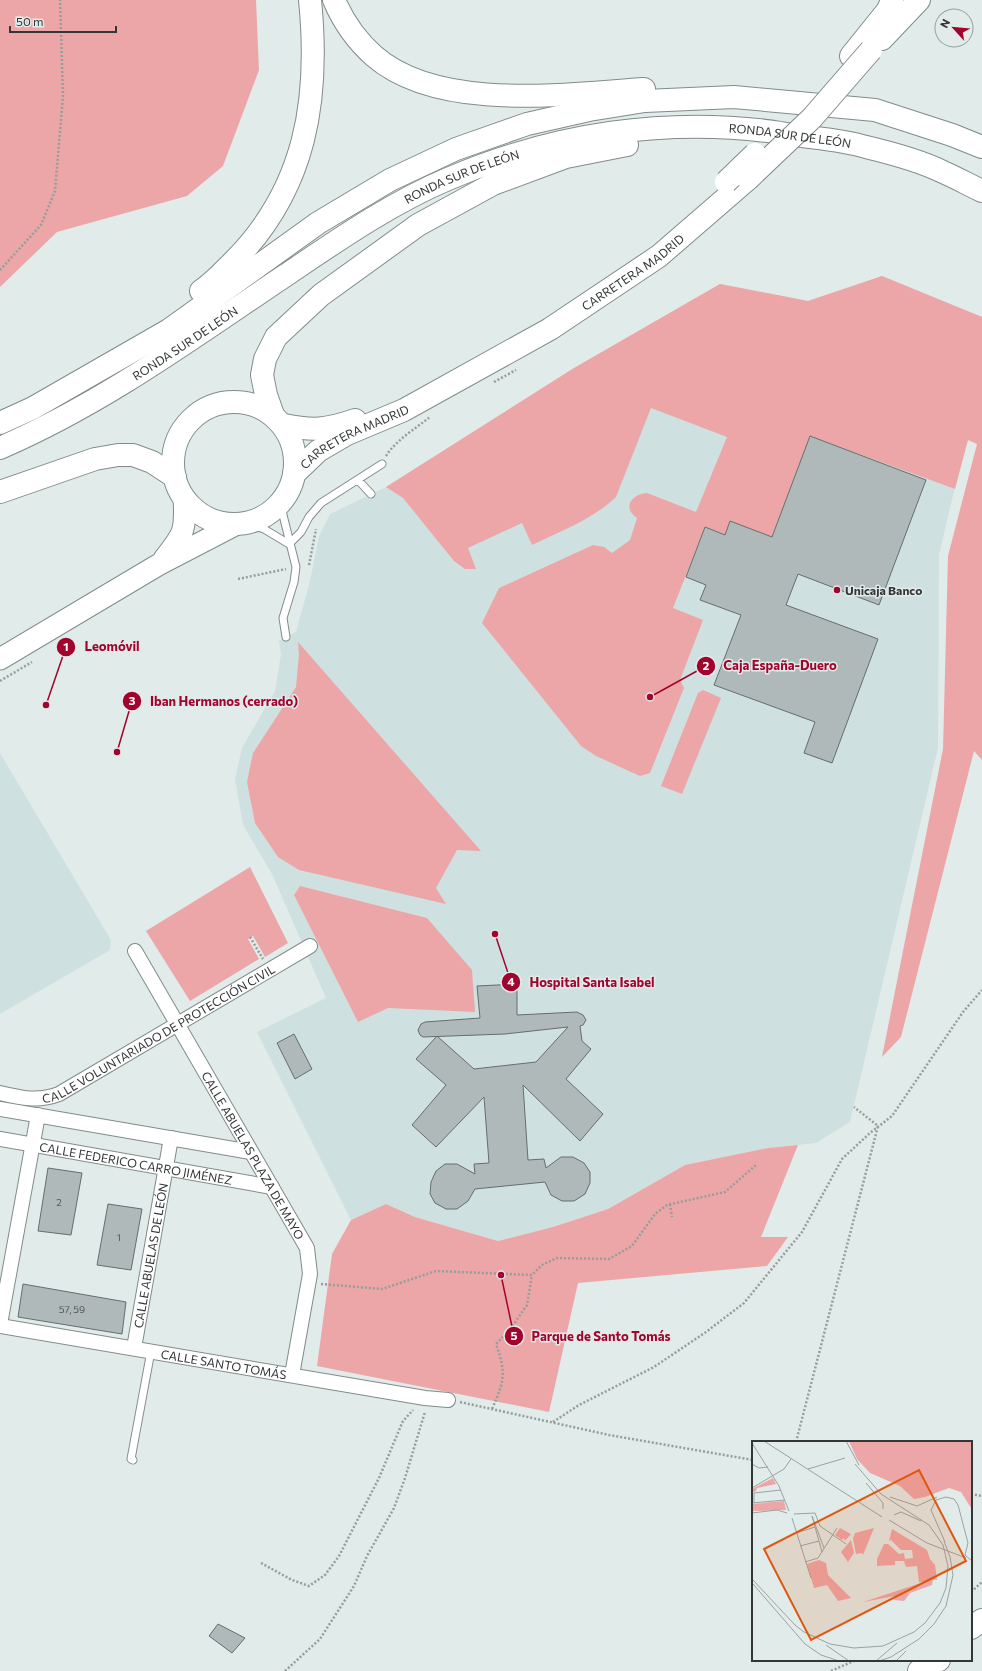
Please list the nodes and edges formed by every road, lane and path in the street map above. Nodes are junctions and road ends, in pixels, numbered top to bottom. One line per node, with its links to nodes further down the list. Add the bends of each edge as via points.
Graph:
1 (60, 0): 11 (path, via 63,96 55,191 41,225)
2 (310, 0): 12 (highway, via 312,90 305,137 292,178 275,210 253,242 211,284 148,330)
3 (334, 0): 7 (highway, via 354,35 374,57 401,73 444,88 514,96 688,86)
4 (892, 0): 6 (highway, CARRETERA MADRID)
5 (919, 0): 6 (highway, CARRETERA MADRID)
6 (861, 53): 13 (highway, CARRETERA MADRID, bridge, via 670,232 603,281 550,314 376,412 334,427 308,430); 17 (highway, CARRETERA MADRID, bridge, via 812,118 748,180 659,256 550,329 404,410 346,434 318,451)
7 (734, 97): 9 (highway, RONDA SUR DE LEÓN, via 875,110); 12 (highway, RONDA SUR DE LEÓN, via 645,101 589,110 527,124 456,149 390,180 318,223 169,330)
8 (741, 127): 10 (highway, RONDA SUR DE LEÓN, via 864,146 941,171); 13 (highway, via 566,157 493,184 418,225 321,295 276,337 265,359 262,375 266,395); 15 (highway, RONDA SUR DE LEÓN, via 623,131 565,140 510,155 448,179 397,204 324,250 121,386 43,430)
9 (982, 147)
10 (982, 191)
11 (0, 270)
12 (104, 369): 14 (highway, RONDA SUR DE LEÓN)
13 (278, 420): 17 (highway, via 292,441); 18 (highway, via 256,405 238,400 219,403 202,410 188,423 178,439 173,458)
14 (0, 423)
15 (0, 448)
16 (382, 464): 19 (lane)
17 (294, 474): 23 (highway, via 289,490)
18 (174, 477): 20 (highway, via 152,462 133,455 118,455 95,460); 22 (highway)
19 (358, 480): 21 (lane); 26 (lane, via 321,503 301,532)
20 (0, 492)
21 (371, 494)
22 (184, 498): 24 (highway, via 197,512 214,522); 27 (main road, via 184,531)
23 (280, 503): 24 (highway, via 261,519); 26 (lane)
24 (241, 525): 26 (lane, via 264,529); 27 (main road)
25 (317, 526): 28 (path)
26 (289, 544): 31 (lane, via 296,567 283,618)
27 (158, 565): 32 (main road)
28 (309, 565)
29 (288, 569): 30 (path)
30 (238, 578)
31 (286, 637)
32 (0, 659)
33 (250, 937): 36 (path)
34 (310, 946): 36 (street, CALLE VOLUNTARIADO DE PROTECCIÓN CIVIL)
35 (135, 951): 38 (street, CALLE ABUELAS PLAZA DE MAYO)
36 (269, 970): 38 (street, CALLE VOLUNTARIADO DE PROTECCIÓN CIVIL)
37 (982, 990): 43 (path, via 963,1012 892,1116)
38 (177, 1024): 39 (street, CALLE VOLUNTARIADO DE PROTECCIÓN CIVIL, via 59,1094 33,1099); 47 (street, CALLE ABUELAS PLAZA DE MAYO)
39 (0, 1093)
40 (854, 1107): 43 (path)
41 (0, 1109): 42 (street)
42 (38, 1116): 44 (street); 46 (street)
43 (878, 1126): 62 (path, via 842,1159 802,1232 744,1303 654,1367 579,1405); 63 (path)
44 (170, 1138): 47 (street); 49 (street, CALLE ABUELAS DE LEÓN)
45 (0, 1139): 46 (street, CALLE FEDERICO CARRO JIMÉNEZ)
46 (33, 1145): 49 (street, CALLE FEDERICO CARRO JIMÉNEZ); 55 (street)
47 (251, 1152): 50 (street, CALLE ABUELAS PLAZA DE MAYO)
48 (756, 1165): 51 (path, via 725,1192)
49 (165, 1168): 50 (street, CALLE FEDERICO CARRO JIMÉNEZ); 56 (street, CALLE ABUELAS DE LEÓN)
50 (272, 1187): 54 (street, CALLE ABUELAS PLAZA DE MAYO, via 307,1248 310,1260)
51 (670, 1204): 52 (path); 53 (path, via 655,1214 632,1246 609,1259 557,1258 542,1265)
52 (672, 1217)
53 (532, 1275): 54 (path, via 436,1271 382,1289); 61 (path, via 527,1305 509,1332 496,1344 504,1367 500,1391)
54 (309, 1283): 58 (street, CALLE ABUELAS PLAZA DE MAYO)
55 (0, 1325): 56 (street, CALLE SANTO TOMÁS)
56 (134, 1348): 57 (street, CALLE SANTO TOMÁS)
57 (150, 1351): 58 (street, CALLE SANTO TOMÁS); 64 (lane, via 131,1459)
58 (292, 1376): 59 (street, CALLE SANTO TOMÁS)
59 (425, 1398): 60 (street, CALLE SANTO TOMÁS); 68 (path, via 404,1421 376,1484 339,1556 325,1575 309,1586); 78 (path, via 426,1407 394,1508 367,1556 354,1586 320,1639)
60 (448, 1400): 61 (path)
61 (492, 1409): 62 (path)
62 (553, 1422): 65 (path, via 609,1435)
63 (796, 1441)
64 (133, 1460)
65 (752, 1460)
66 (972, 1494): 67 (path)
67 (982, 1496)
68 (261, 1563)
69 (982, 1582): 70 (path)
70 (972, 1591)
71 (982, 1620): 72 (highway)
72 (972, 1627)
73 (982, 1636): 74 (highway)
74 (972, 1641)
75 (854, 1661): 79 (path)
76 (927, 1661): 80 (highway)
77 (937, 1661): 81 (highway)
78 (285, 1671)
79 (831, 1671)
80 (912, 1671)
81 (920, 1671)

